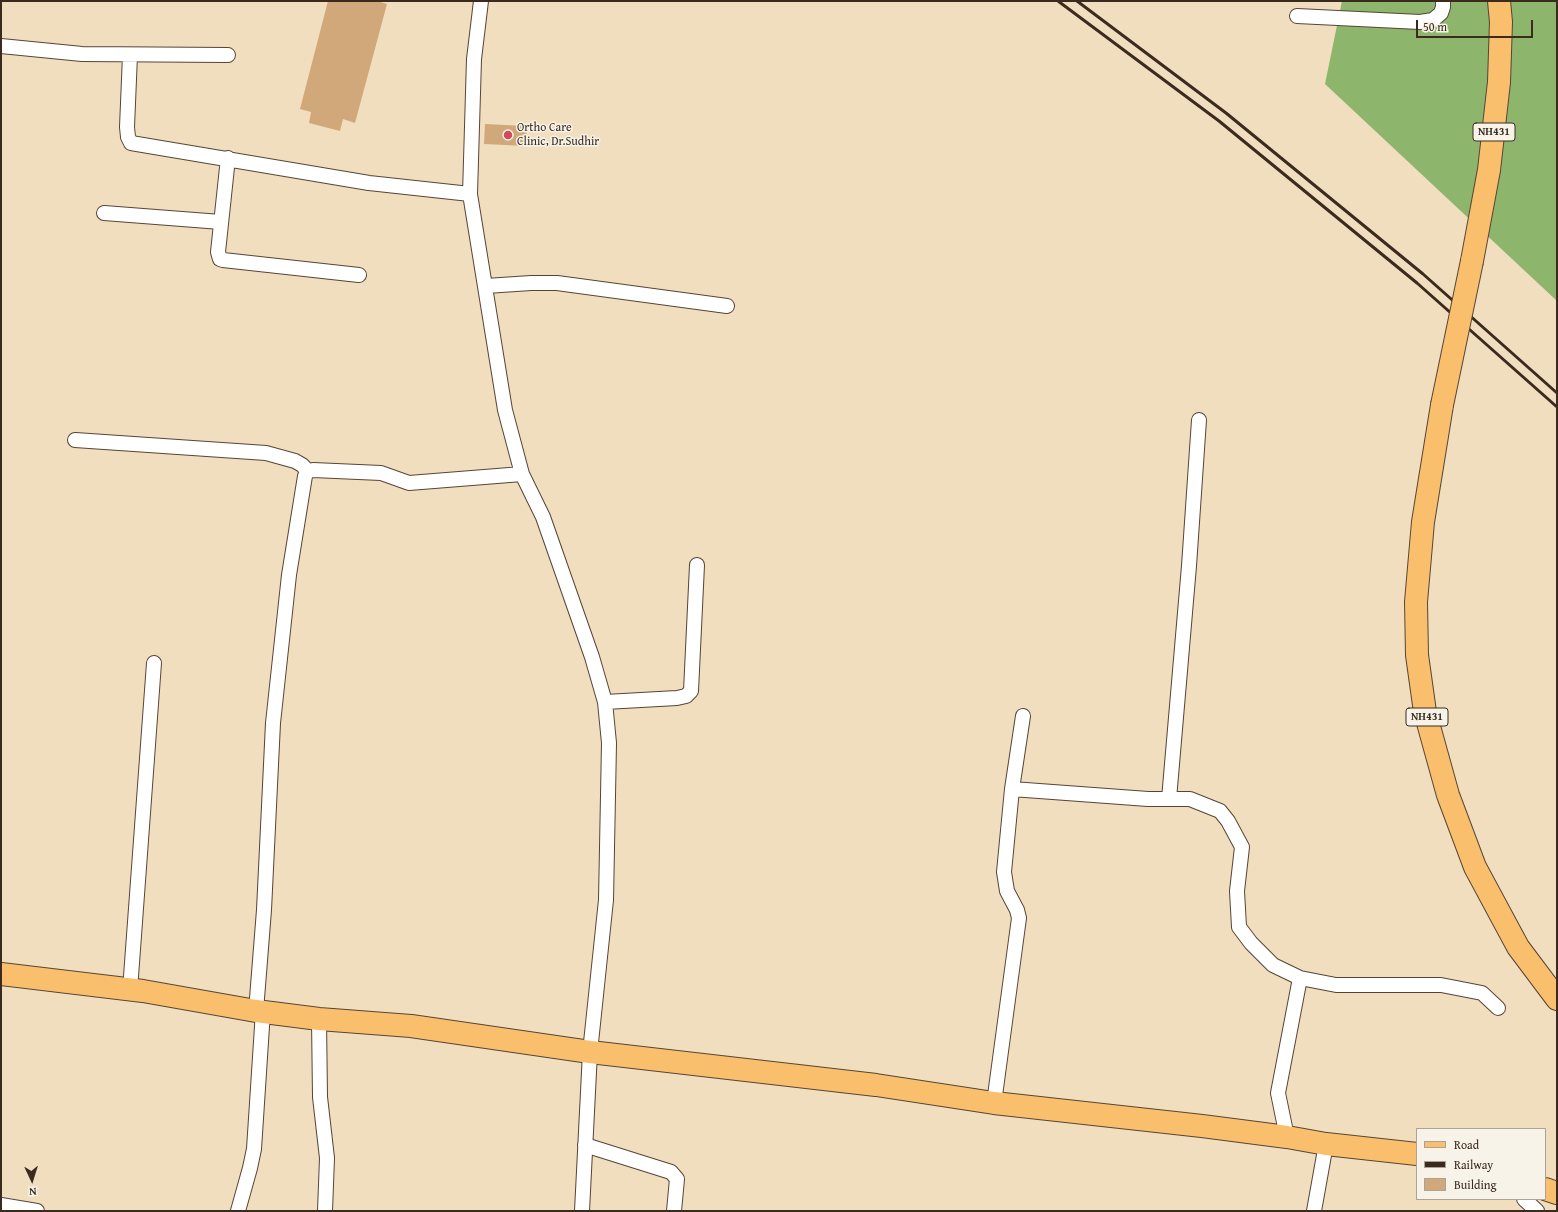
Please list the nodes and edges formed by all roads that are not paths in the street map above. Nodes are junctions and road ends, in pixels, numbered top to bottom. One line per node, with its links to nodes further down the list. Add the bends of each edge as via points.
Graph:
1 (481, 1): 9 (street, via 474,59)
2 (1443, 1): 4 (street, via 1441,13 1433,20 1420,22)
3 (1499, 1): 28 (main road, NH431, bridge, via 1499,82 1489,170 1442,405 1423,522 1416,602 1417,655 1425,712 1448,795 1475,867 1518,947)
4 (1297, 16)
5 (1, 46): 6 (street, via 82,54)
6 (130, 55): 7 (street); 8 (street, via 127,127 131,143)
7 (228, 55)
8 (228, 158): 9 (street, via 370,183); 11 (street)
9 (470, 194): 13 (street)
10 (104, 213): 11 (street)
11 (221, 222): 12 (street, via 218,256 223,260)
12 (359, 275)
13 (486, 286): 14 (street, via 558,284); 18 (street, via 505,410)
14 (727, 306)
15 (1199, 420): 24 (street)
16 (76, 440): 17 (street, via 266,453 295,461)
17 (308, 471): 18 (street, via 381,473 409,483); 30 (street, via 300,500 289,575 273,723)
18 (522, 474): 21 (street, via 543,517)
19 (697, 565): 21 (street, via 691,691 686,696 677,698)
20 (154, 663): 27 (street)
21 (605, 702): 32 (street, via 610,743 606,900)
22 (1023, 716): 23 (street)
23 (1012, 789): 24 (street, via 1148,800); 33 (street, via 1004,872 1008,891 1019,918)
24 (1169, 799): 26 (street, via 1190,799 1220,811 1242,847 1237,891 1239,927 1251,944 1273,965)
25 (1, 974): 27 (main road)
26 (1300, 978): 29 (street, via 1336,985 1441,985 1482,993); 34 (street, via 1278,1093)
27 (130, 990): 30 (main road)
28 (1557, 999)
29 (1498, 1008)
30 (259, 1011): 31 (main road); 43 (street, via 254,1149)
31 (319, 1019): 32 (main road, via 412,1026); 44 (street, via 320,1097 327,1158)
32 (590, 1052): 33 (main road, via 876,1085); 36 (street)
33 (994, 1103): 34 (main road)
34 (1287, 1137): 35 (main road)
35 (1326, 1144): 37 (main road); 47 (street)
36 (585, 1146): 45 (street); 46 (street, via 671,1172 677,1179)
37 (1416, 1154)
38 (1546, 1189): 39 (main road)
39 (1557, 1193)
40 (1525, 1200): 48 (street)
41 (1, 1205): 42 (street)
42 (37, 1211)
43 (238, 1211)
44 (325, 1211)
45 (582, 1211)
46 (674, 1211)
47 (1314, 1211)
48 (1537, 1211)

